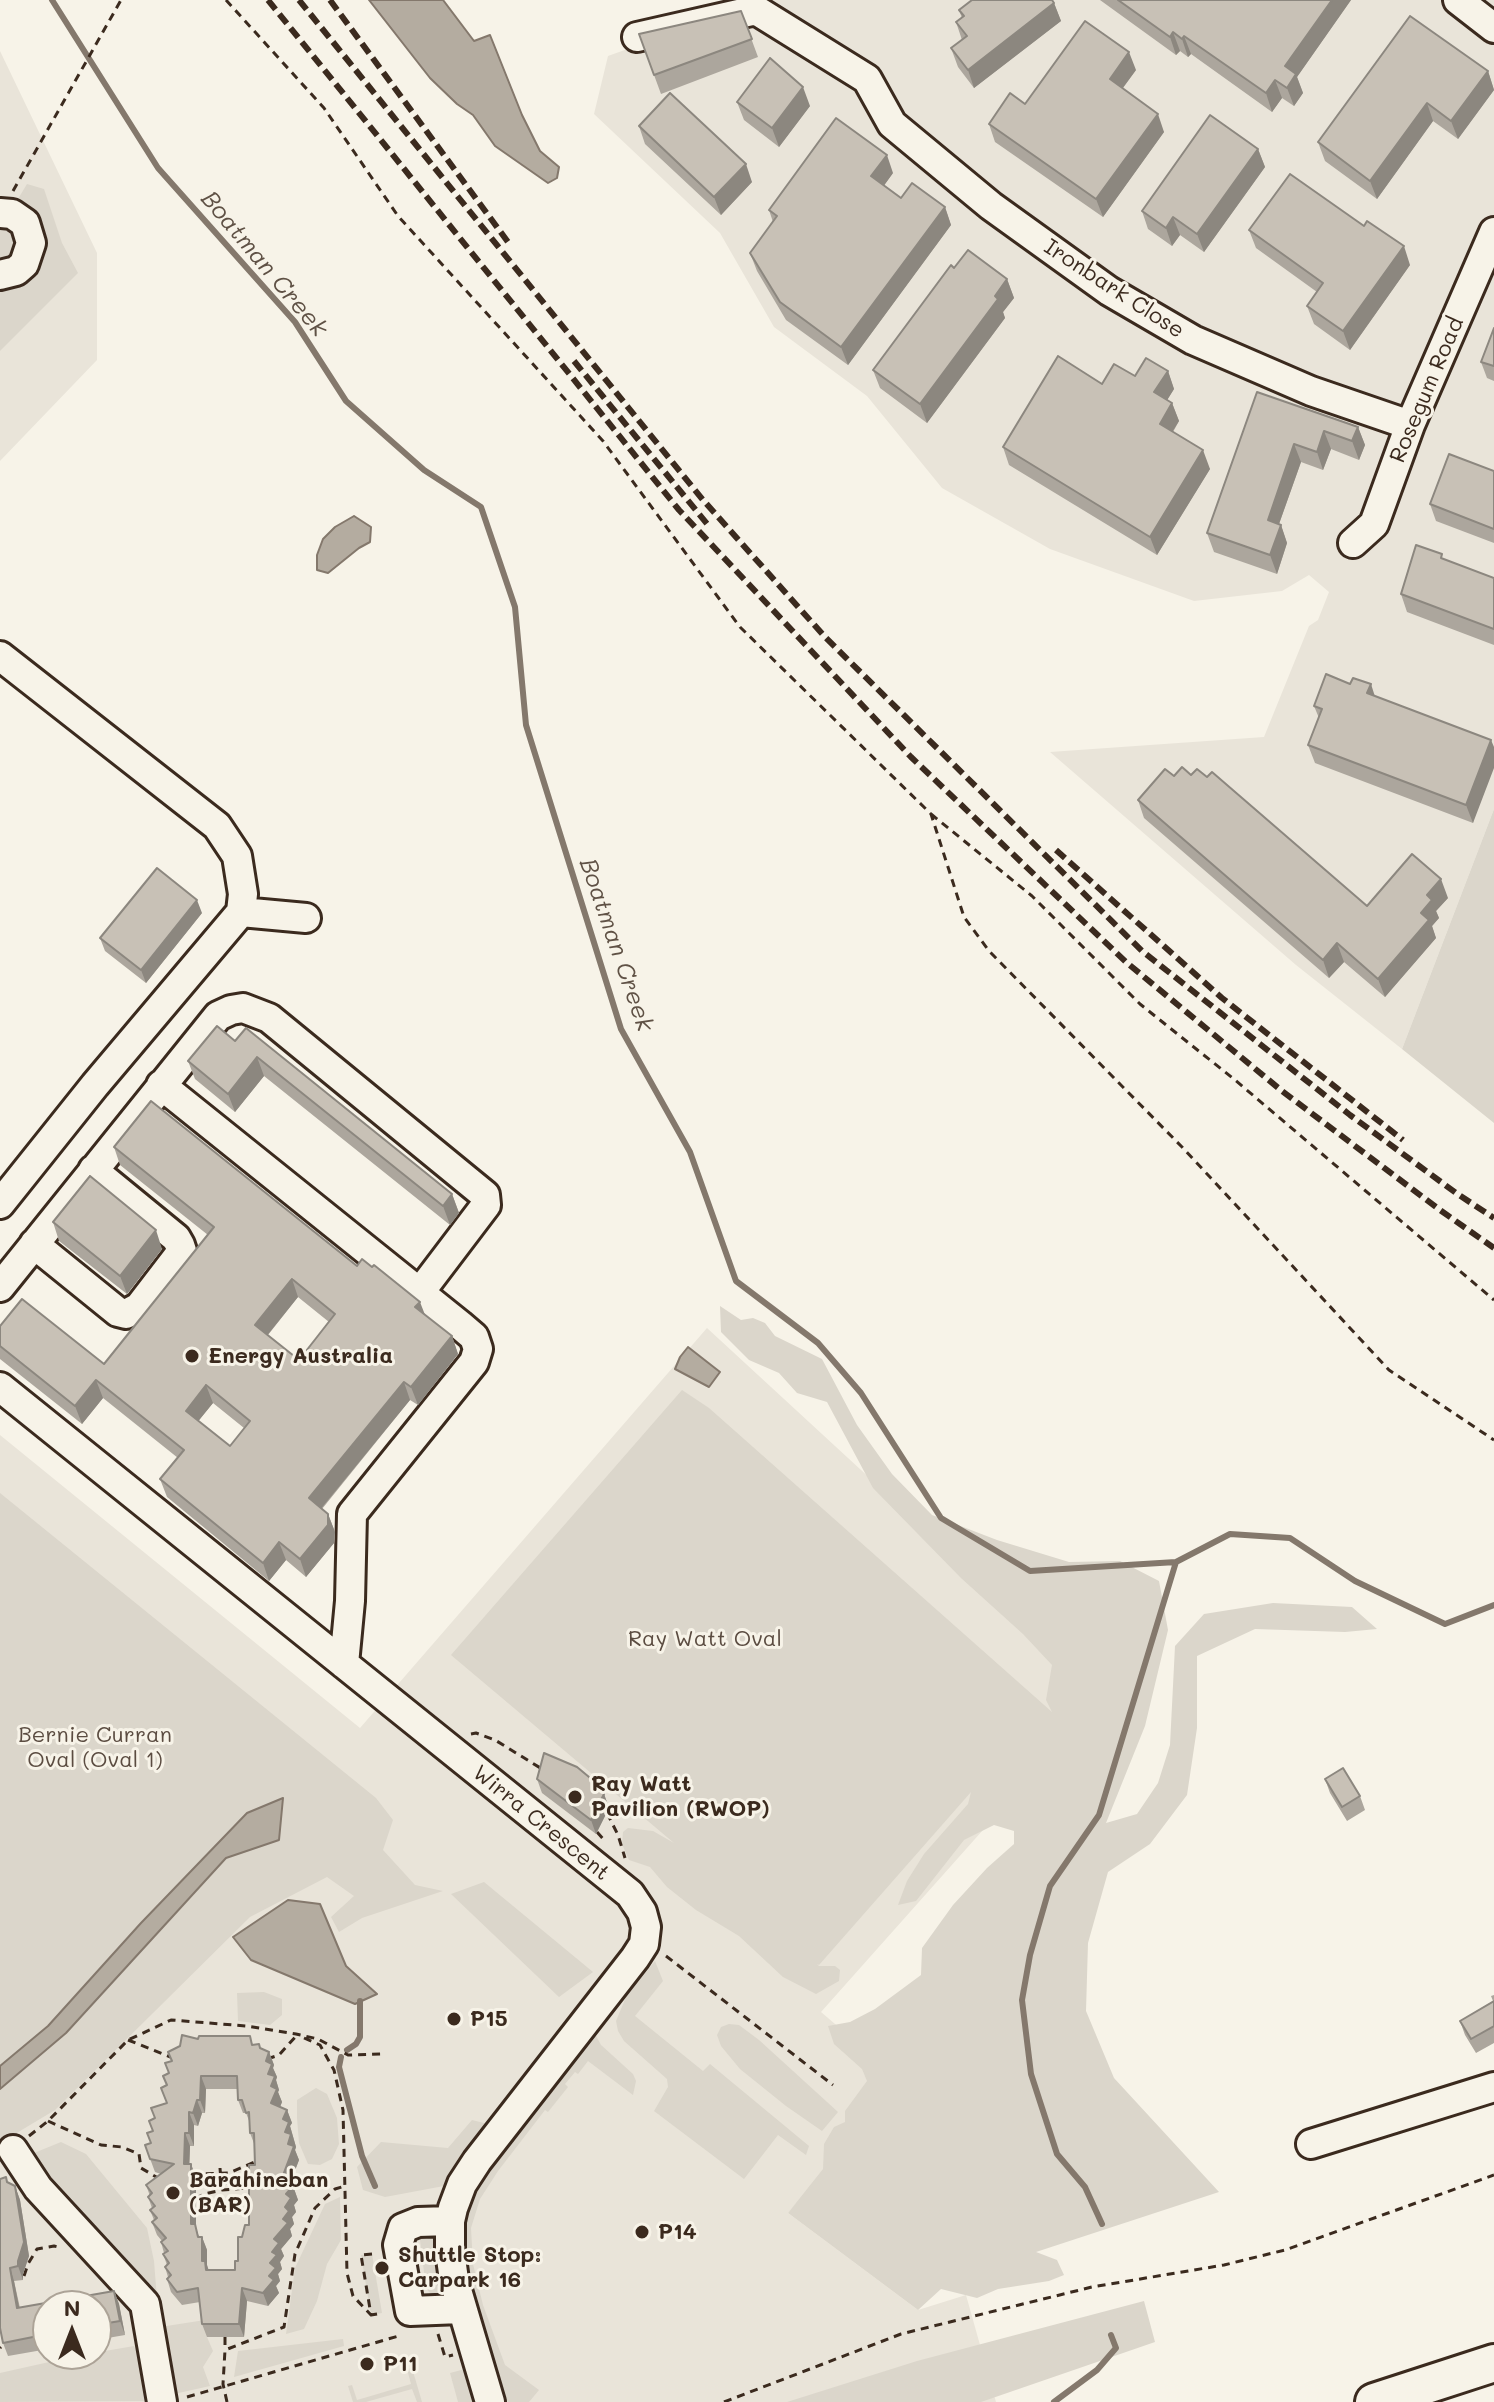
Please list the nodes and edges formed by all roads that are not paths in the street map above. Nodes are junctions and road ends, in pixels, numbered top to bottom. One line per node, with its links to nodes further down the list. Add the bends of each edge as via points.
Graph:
1 (1474, 9): 2 (street)
2 (1494, 28)
3 (637, 37): 7 (street, Ironbark Close, via 756,10 867,79 892,124 991,206 1109,291 1193,340 1311,391)
4 (0, 213): 6 (street, via 25,223 31,243 24,264)
5 (1494, 232): 7 (street, Rosegum Road)
6 (0, 275)
7 (1410, 425): 8 (street, Rosegum Road, via 1374,524)
8 (1353, 543)
9 (0, 656): 10 (street, via 217,826 237,856)
10 (241, 912): 11 (street); 14 (street)
11 (306, 918)
12 (161, 1085): 13 (street); 17 (street); 17 (street, via 218,1016 243,1008 269,1018 485,1195 486,1205)
13 (93, 1170): 15 (street); 15 (street, via 180,1245 182,1251 139,1307 118,1312)
14 (0, 1204)
15 (34, 1244): 16 (street)
16 (0, 1287)
17 (420, 1292): 19 (street, via 474,1337 478,1349 474,1362 352,1514)
18 (0, 1387): 19 (street, Wirra Crescent)
19 (344, 1664): 23 (street, Wirra Crescent, via 630,1894 646,1927 635,1958 600,2007 477,2161 462,2184)
20 (1494, 2087): 21 (street)
21 (1311, 2144)
22 (13, 2150): 26 (street, via 38,2188 145,2304)
23 (450, 2221): 24 (street); 24 (street, via 403,2228 398,2245 410,2311)
24 (461, 2309): 27 (street)
25 (1494, 2363): 28 (main road)
26 (172, 2400)
27 (490, 2402)
28 (1374, 2402)

